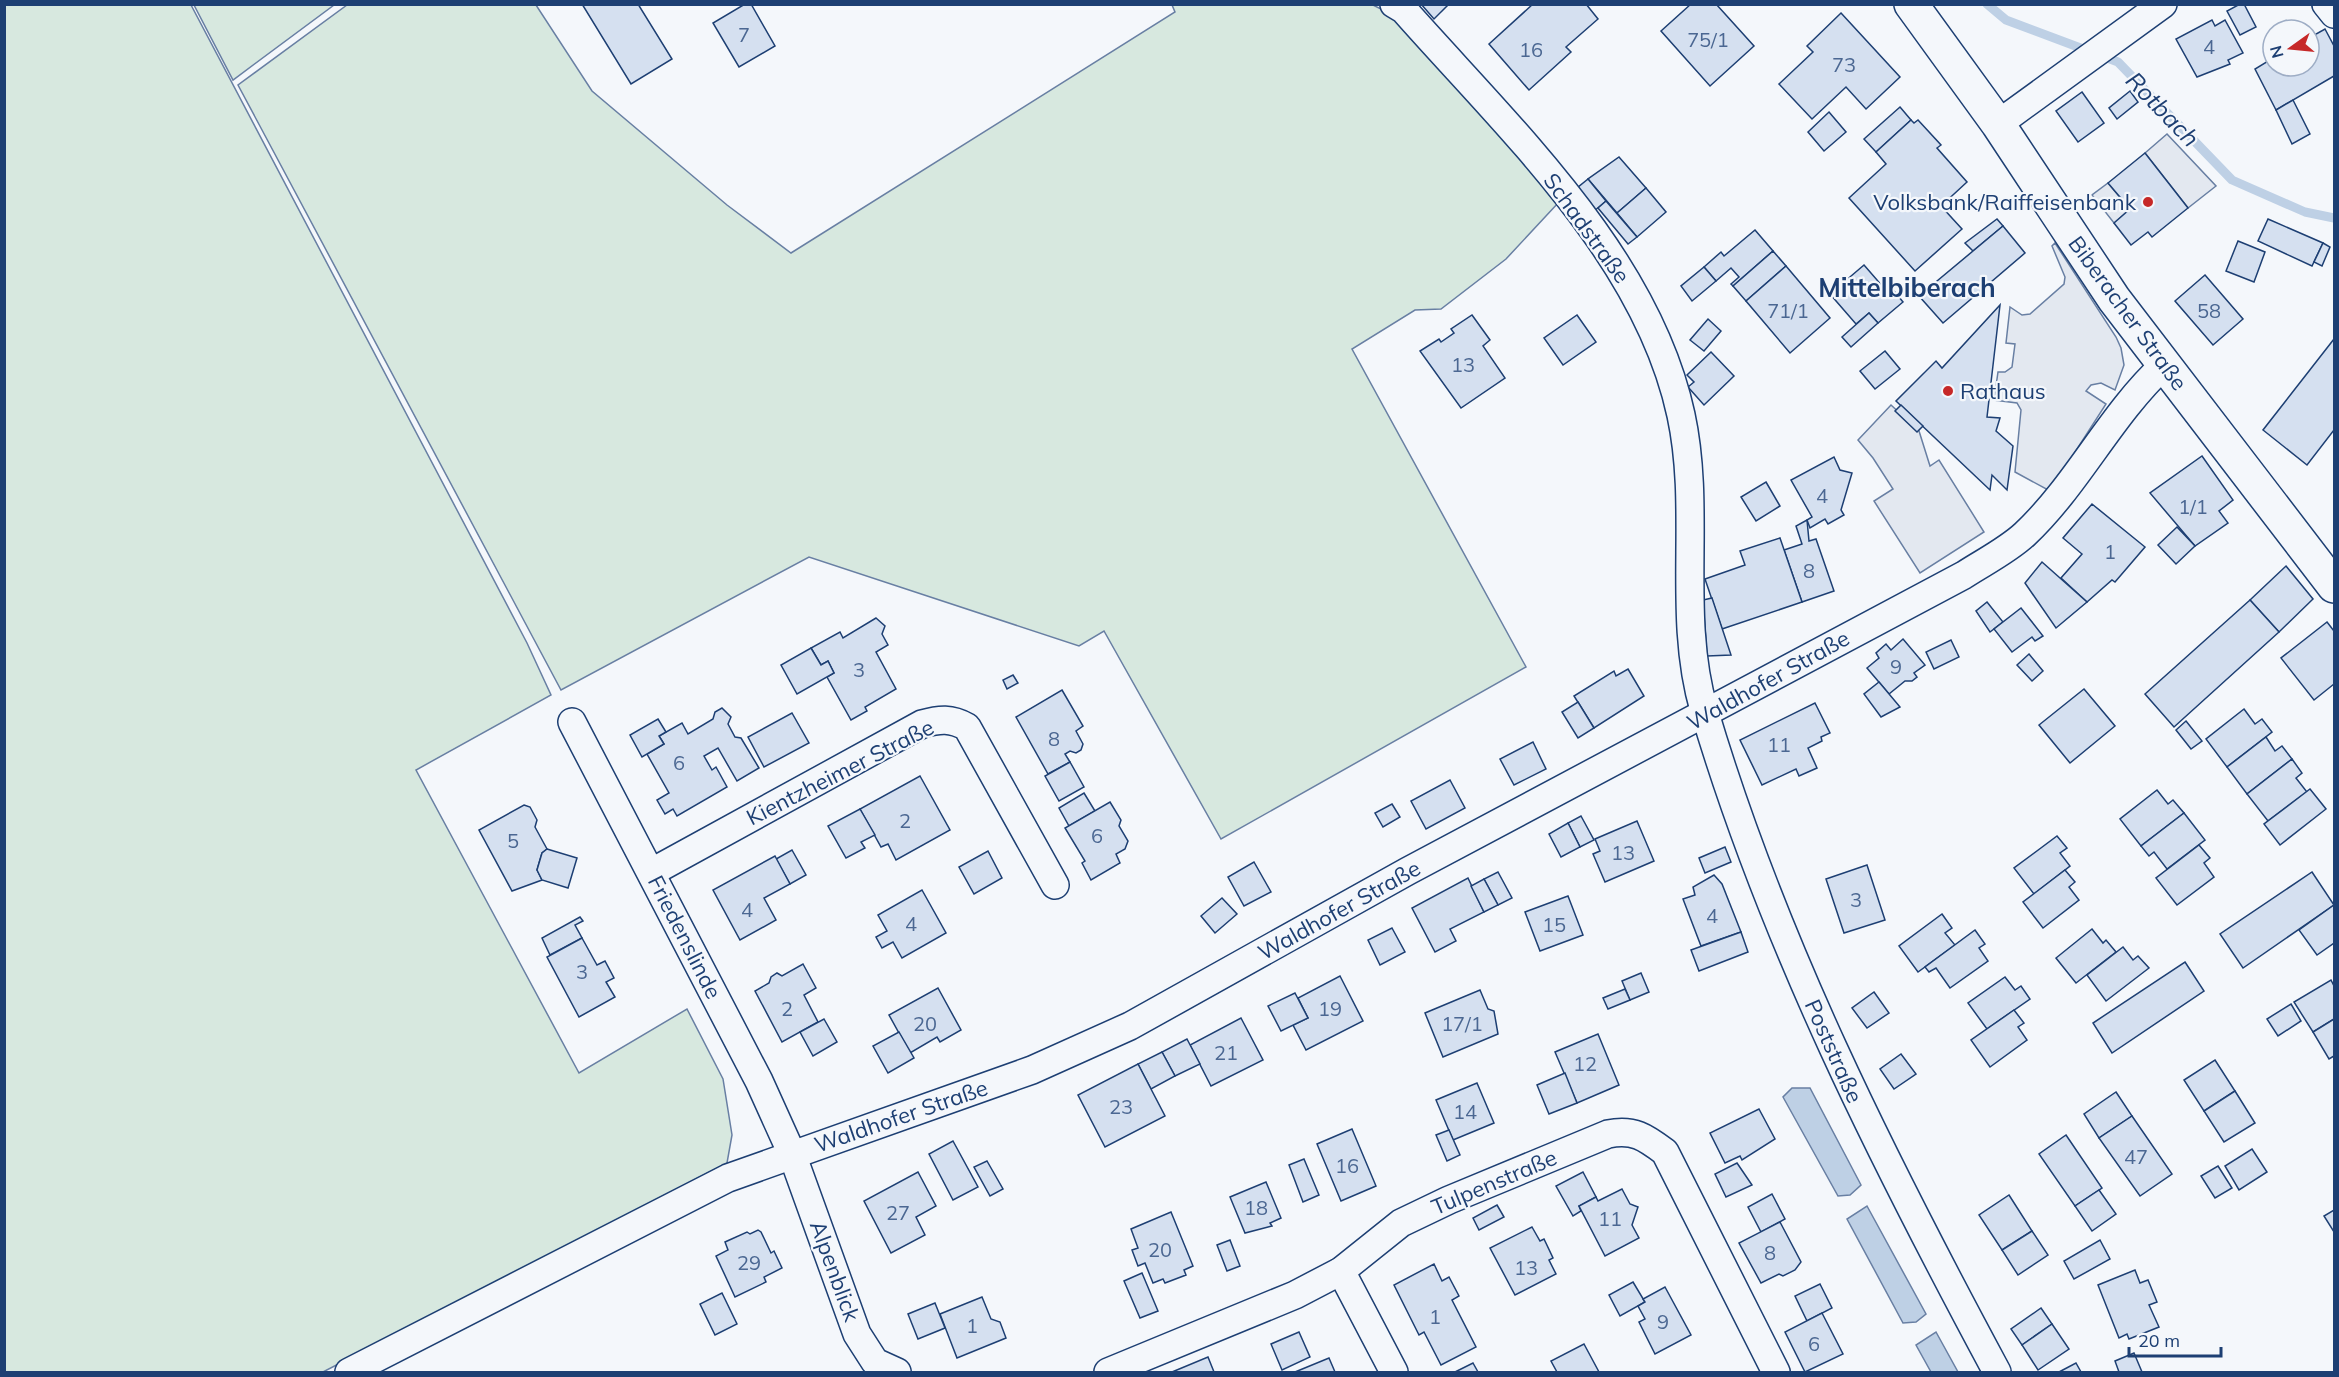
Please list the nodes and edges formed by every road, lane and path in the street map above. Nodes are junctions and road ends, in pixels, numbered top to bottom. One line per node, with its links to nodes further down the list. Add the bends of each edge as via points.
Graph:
1 (1394, 4): 9 (street, Schadstraße, via 1404,10 1586,219 1627,278 1660,349 1681,415 1688,474 1690,616 1695,675)
2 (1911, 4): 6 (street, Biberacher Straße)
3 (2163, 4): 6 (street)
4 (2326, 4): 5 (street)
5 (2334, 14)
6 (1998, 124): 7 (street, Biberacher Straße, via 2100,279)
7 (2164, 365): 8 (street, Biberacher Straße); 9 (street, Waldhofer Straße, via 2138,390 2024,535 1964,574)
8 (2334, 586)
9 (1706, 715): 13 (street, Waldhofer Straße, via 1408,871 1130,1026 1032,1070); 20 (street, Poststraße, via 1752,849 1809,995 1875,1140)
10 (572, 722): 11 (street, Friedenslinde)
11 (652, 872): 12 (street, Kientzheimer Straße, via 922,724 939,719 954,720 967,727); 13 (street, Friedenslinde)
12 (1055, 885)
13 (792, 1154): 15 (street, Waldhofer Straße, via 728,1178); 16 (street, Alpenblick, via 857,1334 875,1362)
14 (1341, 1271): 17 (street, Tulpenstraße); 18 (street); 19 (street, Tulpenstraße, via 1401,1223 1449,1200 1608,1134 1641,1134 1665,1152)
15 (349, 1372)
16 (897, 1372)
17 (1108, 1372)
18 (1394, 1372)
19 (1776, 1372)
20 (1997, 1372)

